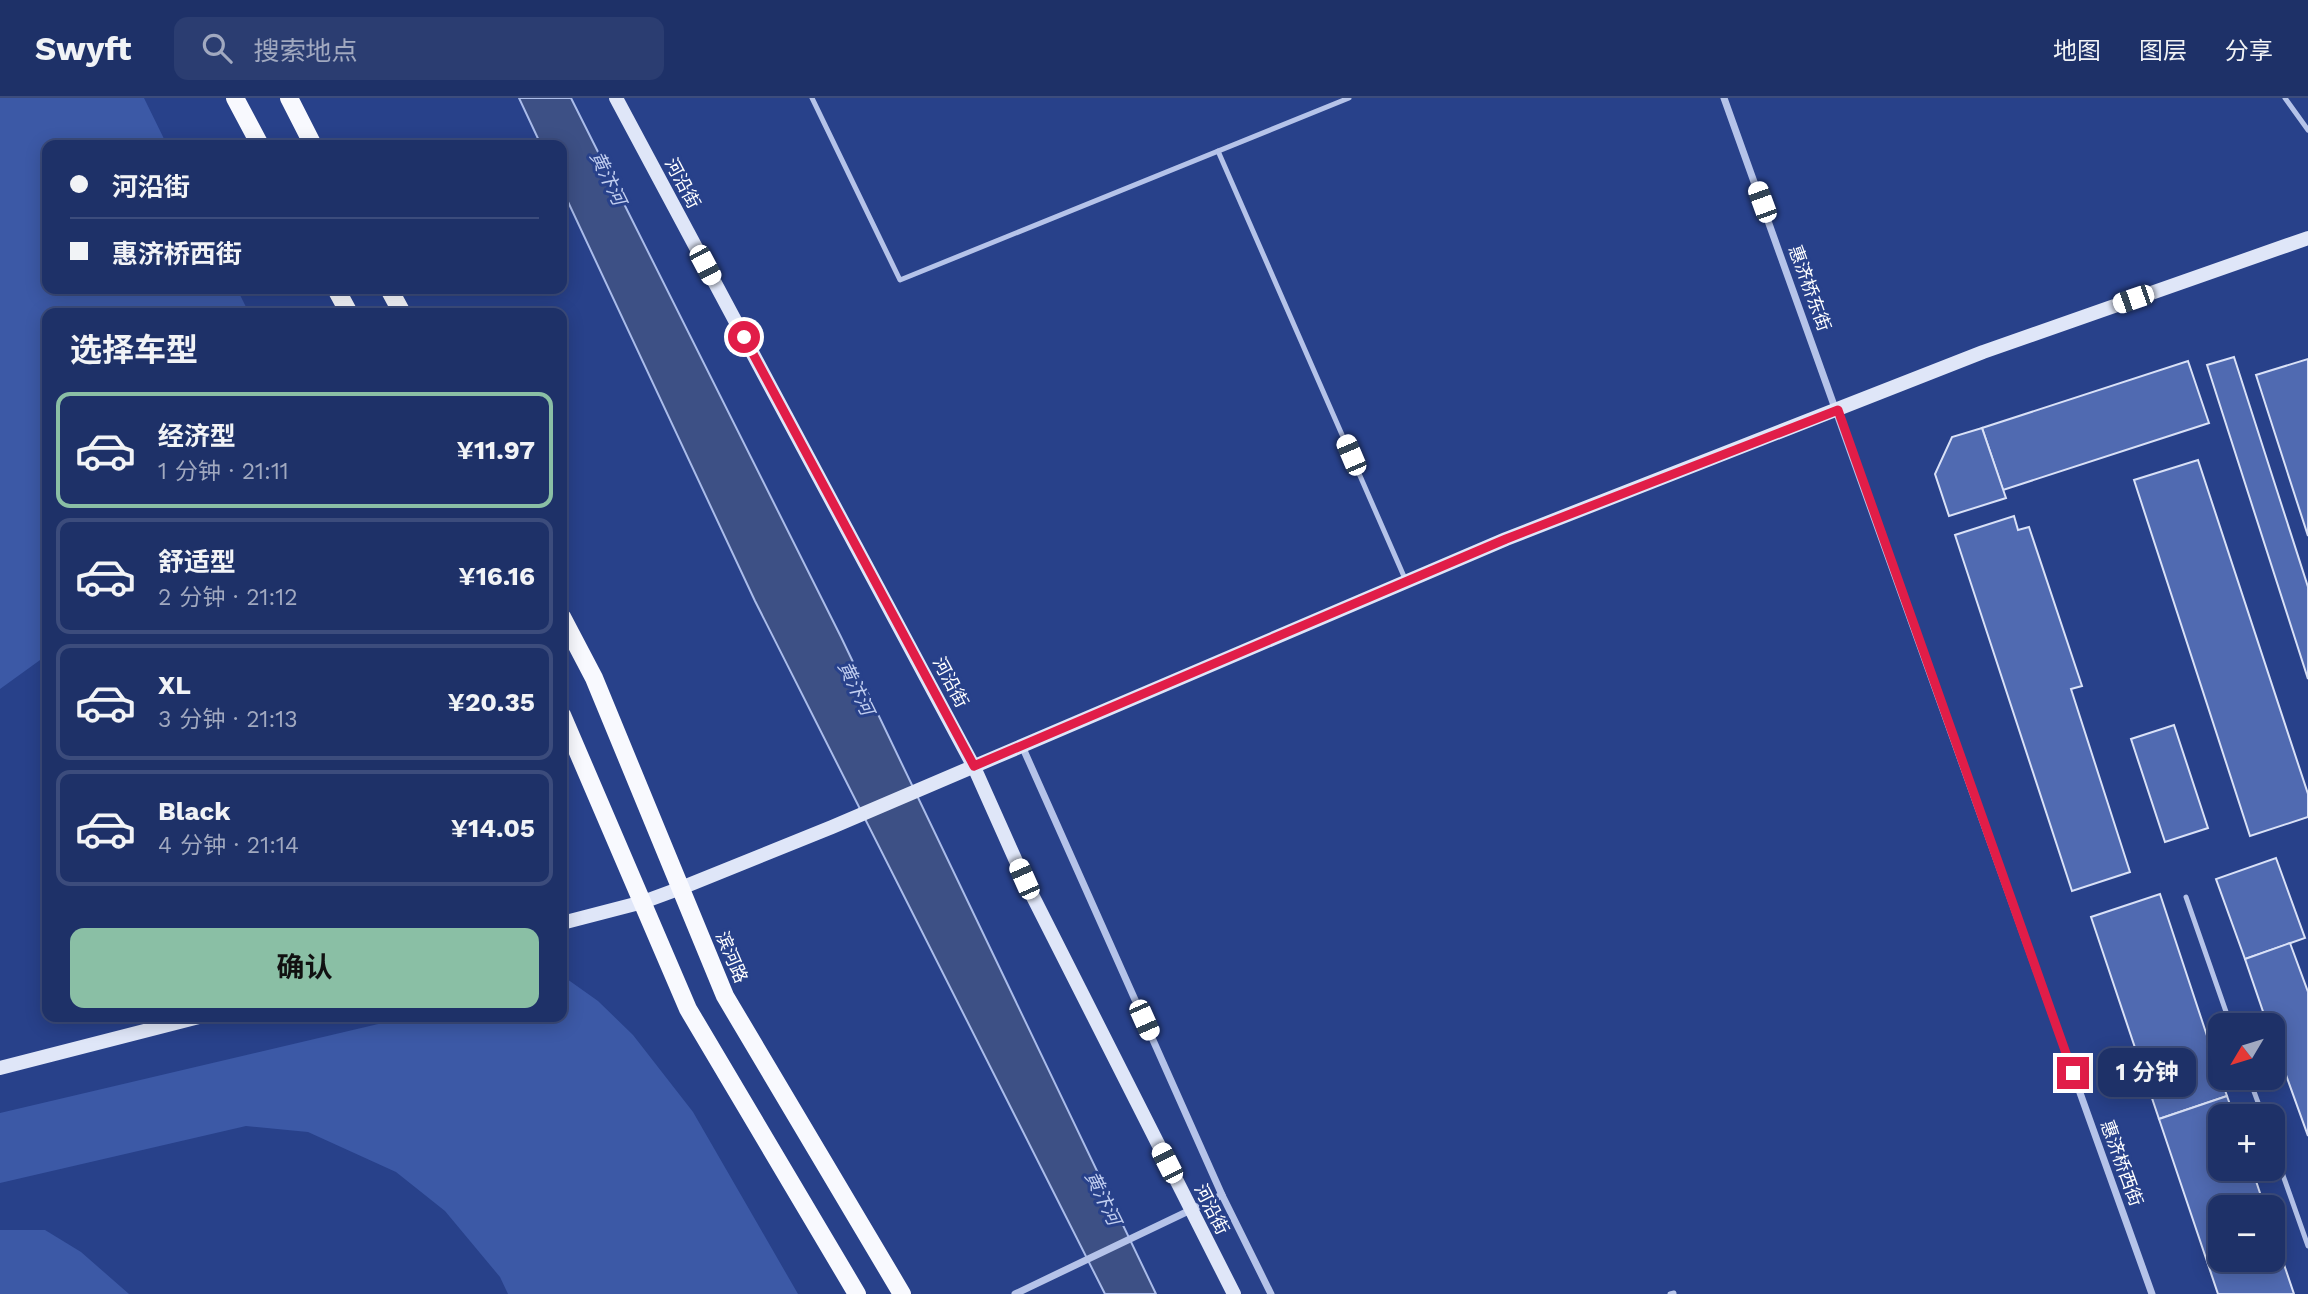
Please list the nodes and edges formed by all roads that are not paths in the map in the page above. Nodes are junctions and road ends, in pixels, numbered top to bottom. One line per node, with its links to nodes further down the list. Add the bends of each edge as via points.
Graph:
1 (235, 98): 9 (main road)
2 (289, 98): 10 (main road)
3 (616, 98): 18 (street, 河沿街)
4 (812, 98): 11 (lane, via 900,280)
5 (1349, 98): 11 (lane)
6 (1724, 98): 13 (street, 惠济桥东街)
7 (2285, 98): 8 (lane)
8 (2308, 130)
9 (257, 140)
10 (310, 140)
11 (1218, 151): 14 (lane)
12 (2308, 238): 13 (street, via 1983,352)
13 (1838, 410): 14 (street); 35 (street, 惠济桥西街)
14 (1406, 581): 17 (street)
15 (567, 627): 19 (main road, 滨河路, via 594,678)
16 (567, 727): 21 (main road)
17 (1022, 746): 18 (street); 27 (street)
18 (974, 766): 19 (street); 28 (street, 河沿街, via 1024,879)
19 (681, 888): 21 (street); 31 (main road, 滨河路, via 725,996)
20 (2186, 897): 23 (lane)
21 (643, 902): 22 (street); 30 (main road, via 688,1009)
22 (567, 922)
23 (2226, 1013)
24 (179, 1022): 25 (street)
25 (0, 1068)
26 (2285, 1181): 29 (lane)
27 (1222, 1195): 28 (street); 34 (street)
28 (1191, 1211): 32 (street); 33 (street, 河沿街)
29 (2308, 1246)
30 (857, 1294)
31 (902, 1294)
32 (1015, 1294)
33 (1234, 1294)
34 (1271, 1294)
35 (2152, 1294)

